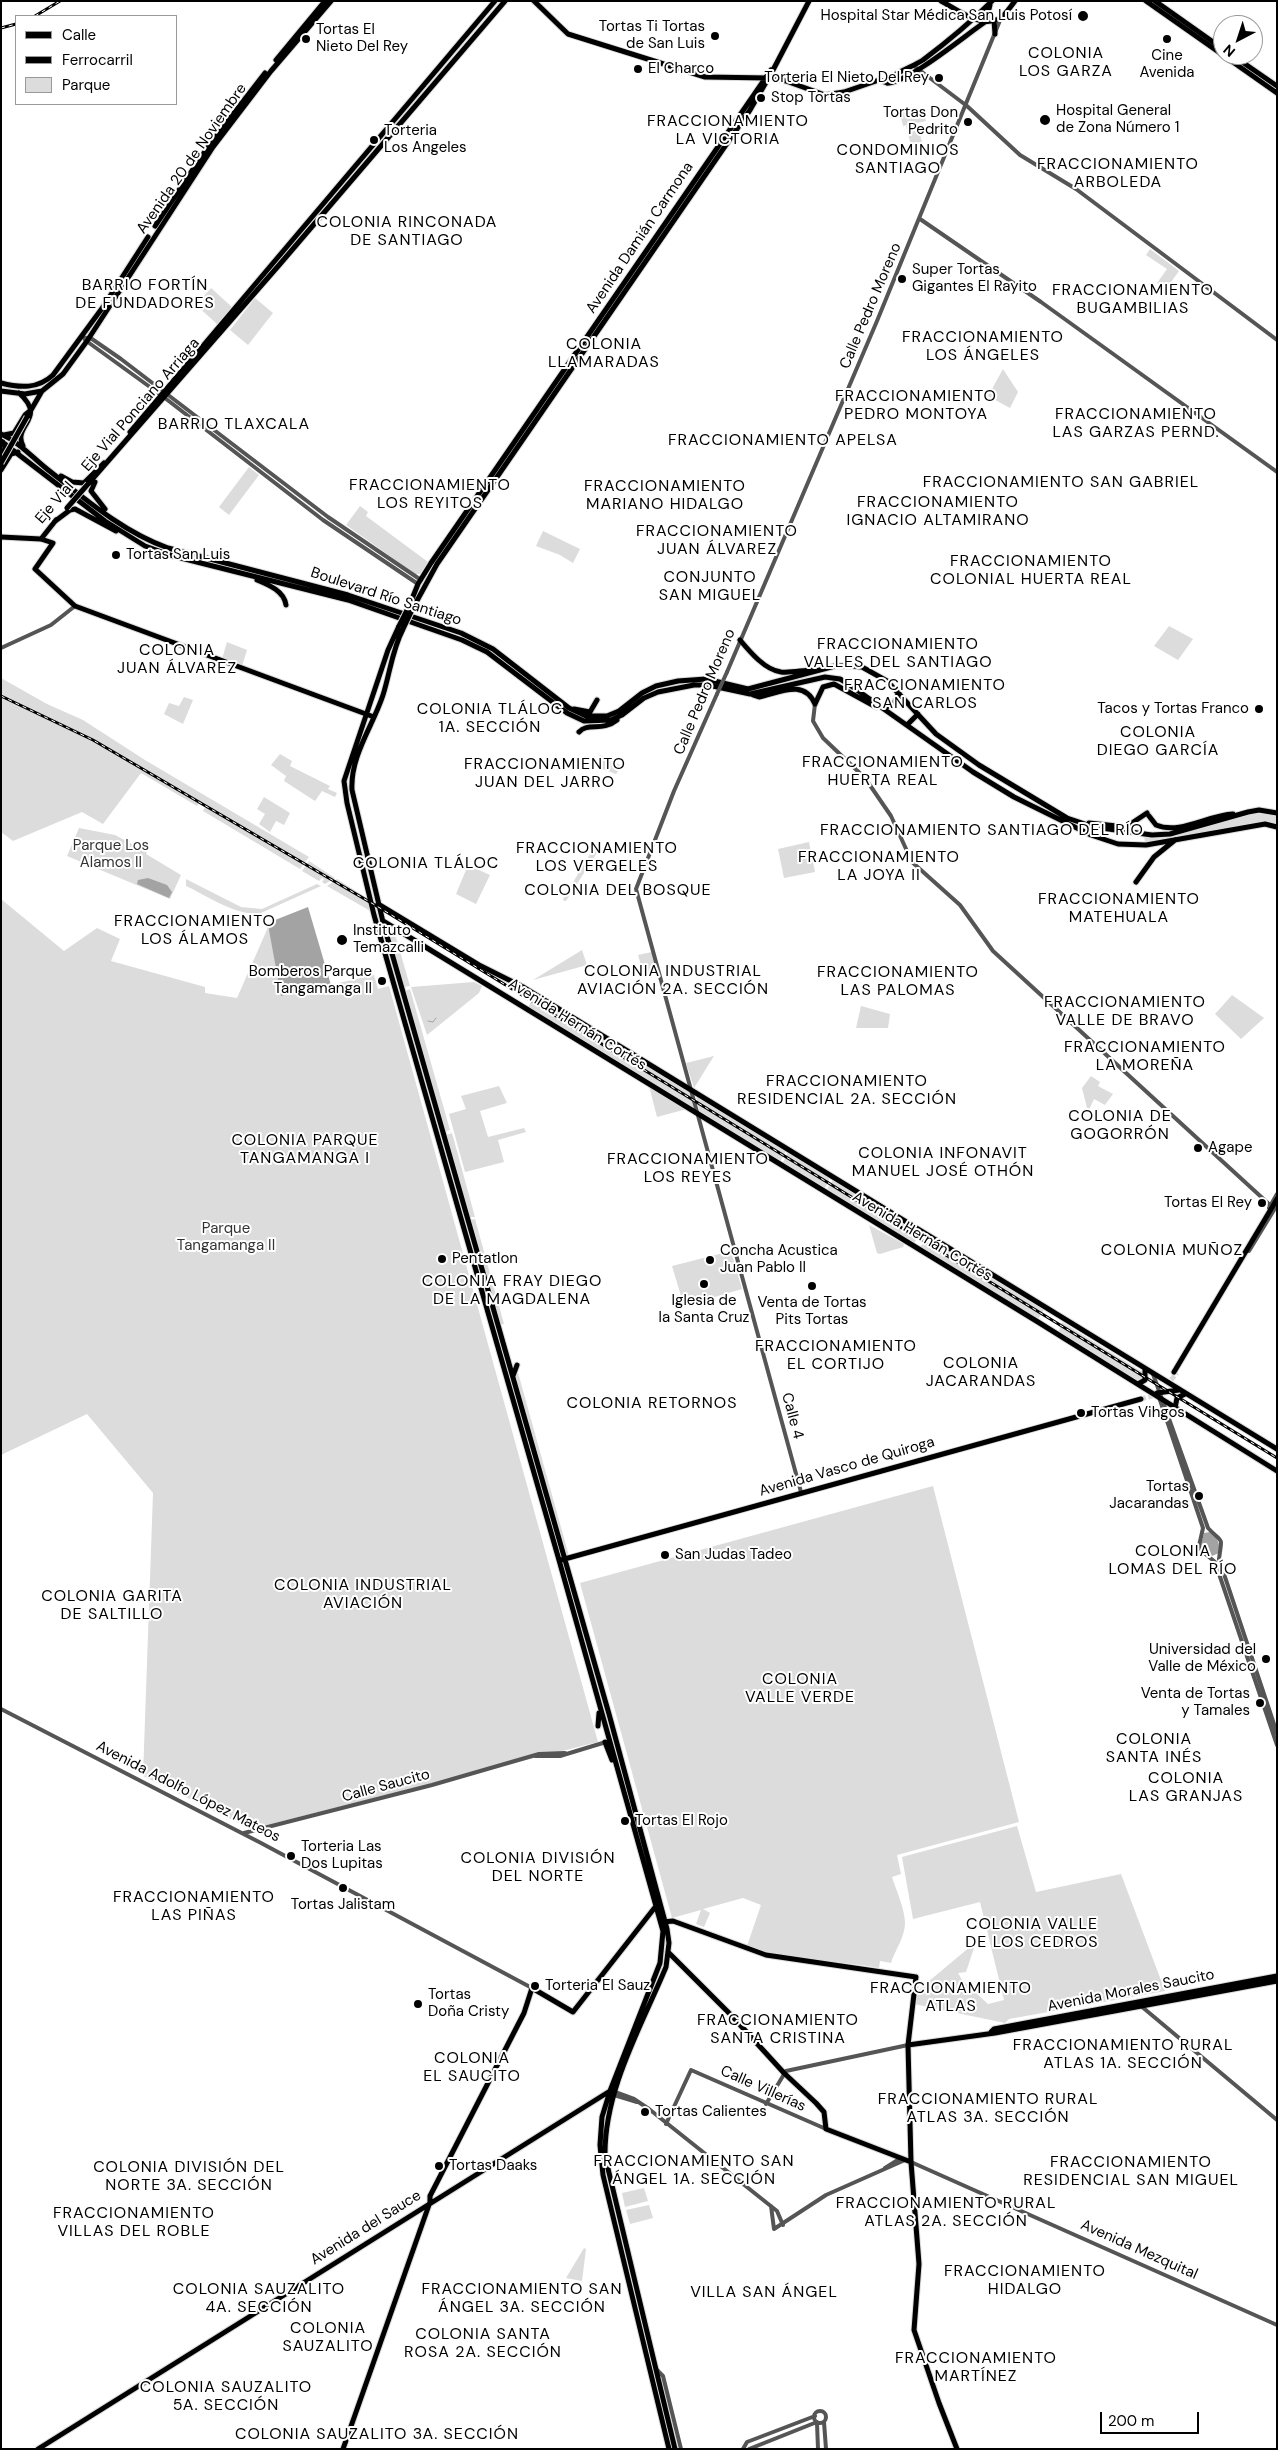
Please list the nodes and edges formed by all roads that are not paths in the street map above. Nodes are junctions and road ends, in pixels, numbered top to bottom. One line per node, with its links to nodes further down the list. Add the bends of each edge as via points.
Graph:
1 (325, 1): 26 (main road, Avenida 20 de Noviembre, via 210,144)
2 (331, 1): 29 (main road, Avenida 20 de Noviembre, via 261,83 213,147)
3 (495, 1): 36 (main road, Eje Vial Ponciano Arriaga)
4 (505, 1): 36 (main road, Eje Vial Ponciano Arriaga)
5 (534, 1): 20 (main road, via 568,34 705,77)
6 (809, 1): 20 (main road, Avenida Damián Carmona)
7 (941, 1): 13 (main road)
8 (1015, 1): 12 (main road)
9 (1146, 1): 22 (main road)
10 (1155, 1): 17 (main road)
11 (992, 2): 13 (main road); 14 (main road, via 988,13)
12 (1001, 18): 14 (main road); 16 (street, Calle Pedro Moreno)
13 (974, 19): 15 (main road); 19 (main road)
14 (994, 20): 15 (main road); 16 (main road)
15 (985, 22): 19 (main road)
16 (995, 34): 23 (street, Calle Pedro Moreno)
17 (1213, 42)
18 (1247, 65): 21 (main road)
19 (916, 68): 20 (main road, via 895,81 879,80 825,95); 23 (street)
20 (767, 78): 24 (main road, Avenida Damián Carmona)
21 (1277, 86)
22 (1277, 93)
23 (967, 106): 25 (street, Calle Pedro Moreno); 30 (street, via 1020,155 1076,189)
24 (732, 131): 56 (main road, Avenida Damián Carmona); 57 (main road, Avenida Damián Carmona)
25 (920, 220): 47 (street, via 1041,302); 63 (street, Calle Pedro Moreno)
26 (92, 322): 28 (main road, Avenida 20 de Noviembre); 29 (main road)
27 (97, 330): 29 (main road)
28 (80, 337): 29 (street); 32 (main road, Avenida 20 de Noviembre, via 52,375 43,383)
29 (88, 337): 34 (main road, via 57,380); 36 (street)
30 (1277, 340)
31 (1, 383): 32 (main road)
32 (32, 386): 35 (main road, Avenida 20 de Noviembre)
33 (1, 391): 35 (main road)
34 (42, 391): 35 (main road); 37 (main road)
35 (19, 393): 37 (main road)
36 (165, 395): 38 (street); 39 (street); 43 (main road, Eje Vial Ponciano Arriaga)
37 (31, 410): 40 (main road, via 14,432); 41 (main road, via 20,439); 44 (main road, bridge)
38 (208, 424): 39 (street); 54 (street)
39 (204, 429): 54 (street, via 323,520)
40 (2, 438): 41 (main road, Boulevard Río Santiago); 42 (main road, via 5,448)
41 (21, 451): 45 (main road, Boulevard Río Santiago); 46 (main road, via 10,454); 50 (main road, Boulevard Río Santiago)
42 (1, 456)
43 (107, 462): 45 (main road, via 81,484); 48 (main road, Eje Vial Ponciano Arriaga); 51 (main road, via 91,491 100,505)
44 (1, 463)
45 (46, 468): 51 (main road, Boulevard Río Santiago)
46 (1, 470)
47 (1277, 472)
48 (89, 484): 49 (main road, Eje Vial, bridge)
49 (54, 522): 50 (main road, via 70,510 76,510); 53 (main road, Eje Vial)
50 (123, 533): 55 (main road, Boulevard Río Santiago, via 145,546 173,556)
51 (134, 534): 70 (main road, Boulevard Río Santiago, via 168,548 348,594 461,633 493,649)
52 (1, 537): 53 (main road)
53 (40, 539): 60 (main road, via 53,542 36,569)
54 (383, 558): 57 (street)
55 (233, 571): 59 (main road, via 275,589); 74 (main road, Boulevard Río Santiago, via 348,600 476,646 575,718 598,722)
56 (429, 579): 57 (main road); 58 (main road, Avenida Damián Carmona)
57 (420, 583): 58 (main road); 61 (main road, Avenida Damián Carmona)
58 (419, 596): 61 (main road, Avenida Damián Carmona)
59 (286, 605)
60 (75, 606): 64 (street, via 51,625); 72 (main road)
61 (412, 606): 62 (main road, Avenida Damián Carmona, bridge)
62 (401, 628): 72 (main road, via 388,650); 75 (main road)
63 (740, 640): 65 (main road, via 773,670); 90 (street, Calle Pedro Moreno, bridge, via 637,883)
64 (1, 648)
65 (819, 670): 66 (main road, Boulevard Río Santiago, via 835,666 862,667); 70 (main road, Boulevard Río Santiago, via 748,689 706,679 678,681 656,686 608,716 592,717)
66 (899, 692): 71 (main road, via 894,704); 73 (main road, Boulevard Río Santiago)
67 (750, 694): 69 (main road, via 759,697 802,689 809,692); 71 (main road, Boulevard Río Santiago, via 833,677 847,682); 74 (main road, Boulevard Río Santiago, via 708,685 681,687 644,698)
68 (597, 700): 70 (main road, via 590,712)
69 (815, 704): 71 (main road, via 823,687 834,684); 94 (street, via 813,721 823,738 865,778 891,816 912,862 960,905 993,951)
70 (569, 708)
71 (884, 708): 76 (main road, Boulevard Río Santiago)
72 (366, 714): 75 (main road); 84 (main road, via 344,782)
73 (918, 714): 76 (main road); 80 (main road, Boulevard Río Santiago, via 936,734 979,765)
74 (622, 716): 77 (main road, via 605,727 586,727)
75 (374, 718): 85 (main road, via 351,780)
76 (907, 725): 82 (main road, Boulevard Río Santiago, via 1014,797 1091,835 1132,846)
77 (579, 732)
78 (1277, 813): 79 (main road, Boulevard Río Santiago, via 1259,810)
79 (1236, 814): 80 (main road, Boulevard Río Santiago, via 1170,834 1152,836); 80 (main road, via 1171,829 1156,826 1148,815 1122,827)
80 (1078, 822)
81 (1277, 827): 82 (main road, Boulevard Río Santiago, via 1265,824)
82 (1177, 839): 83 (main road, via 1154,857)
83 (1136, 882)
84 (372, 900): 85 (main road, Avenida Hernán Cortés); 86 (main road)
85 (379, 904): 87 (main road); 90 (main road, Avenida Hernán Cortés, via 479,965 523,987)
86 (374, 915): 87 (main road, Avenida Hernán Cortés); 114 (main road)
87 (383, 922): 88 (main road, Avenida Hernán Cortés); 89 (main road)
88 (399, 931): 89 (main road); 91 (main road, Avenida Hernán Cortés)
89 (388, 937): 100 (main road)
90 (693, 1092): 91 (street, Calle 4); 97 (main road, Avenida Hernán Cortés)
91 (699, 1114): 101 (main road, Avenida Hernán Cortés); 110 (street, Calle 4)
92 (1277, 1194): 94 (street)
93 (1277, 1202): 95 (main road)
94 (1270, 1205): 95 (street)
95 (1248, 1250): 98 (main road)
96 (517, 1365): 100 (main road)
97 (1145, 1370): 99 (main road, Avenida Hernán Cortés); 101 (main road, via 1145,1380)
98 (1176, 1372)
99 (1153, 1374): 102 (main road, Avenida Hernán Cortés); 103 (street)
100 (512, 1377): 114 (main road)
101 (1138, 1384): 103 (main road, Avenida Hernán Cortés)
102 (1179, 1390): 103 (main road); 104 (main road, Avenida Hernán Cortés)
103 (1159, 1394): 106 (main road, Avenida Hernán Cortés); 111 (street)
104 (1185, 1394): 107 (main road, via 1177,1398); 108 (main road, Avenida Hernán Cortés)
105 (1141, 1399): 110 (main road, Avenida Vasco de Quiroga)
106 (1164, 1401): 107 (main road, Avenida Hernán Cortés); 112 (street)
107 (1176, 1408): 109 (main road, Avenida Hernán Cortés)
108 (1277, 1449)
109 (1277, 1471)
110 (801, 1492): 114 (main road, Avenida Vasco de Quiroga)
111 (1203, 1531): 112 (street); 115 (street, via 1199,1546)
112 (1211, 1531): 113 (street, via 1220,1538)
113 (1219, 1556): 115 (street); 121 (street)
114 (562, 1559): 116 (main road)
115 (1213, 1559): 123 (street)
116 (568, 1584): 117 (main road); 119 (main road)
117 (600, 1707): 120 (main road); 122 (main road)
118 (1, 1709): 127 (street, Avenida Adolfo López Mateos)
119 (609, 1714): 122 (main road, via 613,1735); 124 (main road)
120 (598, 1726)
121 (1277, 1732)
122 (607, 1742): 125 (main road); 126 (street, Calle Saucito, via 565,1753 539,1754)
123 (1277, 1746)
124 (636, 1814): 125 (main road); 129 (main road)
125 (630, 1816): 130 (main road)
126 (255, 1831): 127 (street, Calle Saucito); 128 (street)
127 (242, 1834): 128 (street, Avenida Adolfo López Mateos)
128 (254, 1840): 137 (street, Avenida Adolfo López Mateos)
129 (660, 1902): 130 (main road); 132 (main road)
130 (655, 1907): 131 (main road); 132 (main road)
131 (648, 1916): 132 (main road); 137 (main road, Avenida Adolfo López Mateos, via 573,2012)
132 (661, 1920): 133 (main road); 134 (main road); 139 (main road, via 673,1921 766,1955 916,1977)
133 (663, 1940): 134 (main road); 141 (main road, via 660,1963)
134 (668, 1953): 140 (main road); 141 (main road, via 666,1967)
135 (1277, 1976): 138 (main road, Avenida Morales Saucito)
136 (1277, 1981): 138 (main road, Avenida Morales Saucito)
137 (532, 1988): 147 (main road, via 524,2013 444,2165)
138 (1140, 2004): 139 (main road, Avenida Morales Saucito); 143 (street)
139 (908, 2045): 140 (street, Avenida Morales Saucito); 146 (main road)
140 (784, 2073): 142 (street); 145 (main road, via 824,2112)
141 (611, 2094): 144 (street, via 637,2102); 147 (main road, Avenida del Sauce); 149 (main road, via 602,2118 600,2145 603,2175)
142 (766, 2104): 144 (street, Calle Villerías, via 691,2070); 145 (street, Calle Villerías)
143 (1277, 2120)
144 (666, 2124): 148 (street)
145 (826, 2128): 146 (main road, Avenida Mezquital)
146 (906, 2160): 150 (street, via 826,2195); 151 (street, Avenida Mezquital); 165 (main road, via 919,2264 914,2330)
147 (430, 2202): 156 (main road, Avenida del Sauce); 157 (main road)
148 (771, 2206): 150 (street); 150 (street, via 774,2229)
149 (617, 2220): 152 (main road); 158 (main road)
150 (783, 2225)
151 (1277, 2325)
152 (655, 2368): 159 (main road); 160 (street, via 664,2376)
153 (815, 2416): 154 (street); 155 (street, via 819,2412 824,2413); 161 (street, via 747,2442)
154 (817, 2422): 155 (street); 162 (street); 163 (street)
155 (824, 2422): 164 (street)
156 (38, 2449)
157 (343, 2449)
158 (669, 2449)
159 (675, 2449)
160 (681, 2449)
161 (743, 2449)
162 (749, 2449)
163 (818, 2449)
164 (826, 2449)
165 (957, 2449)

